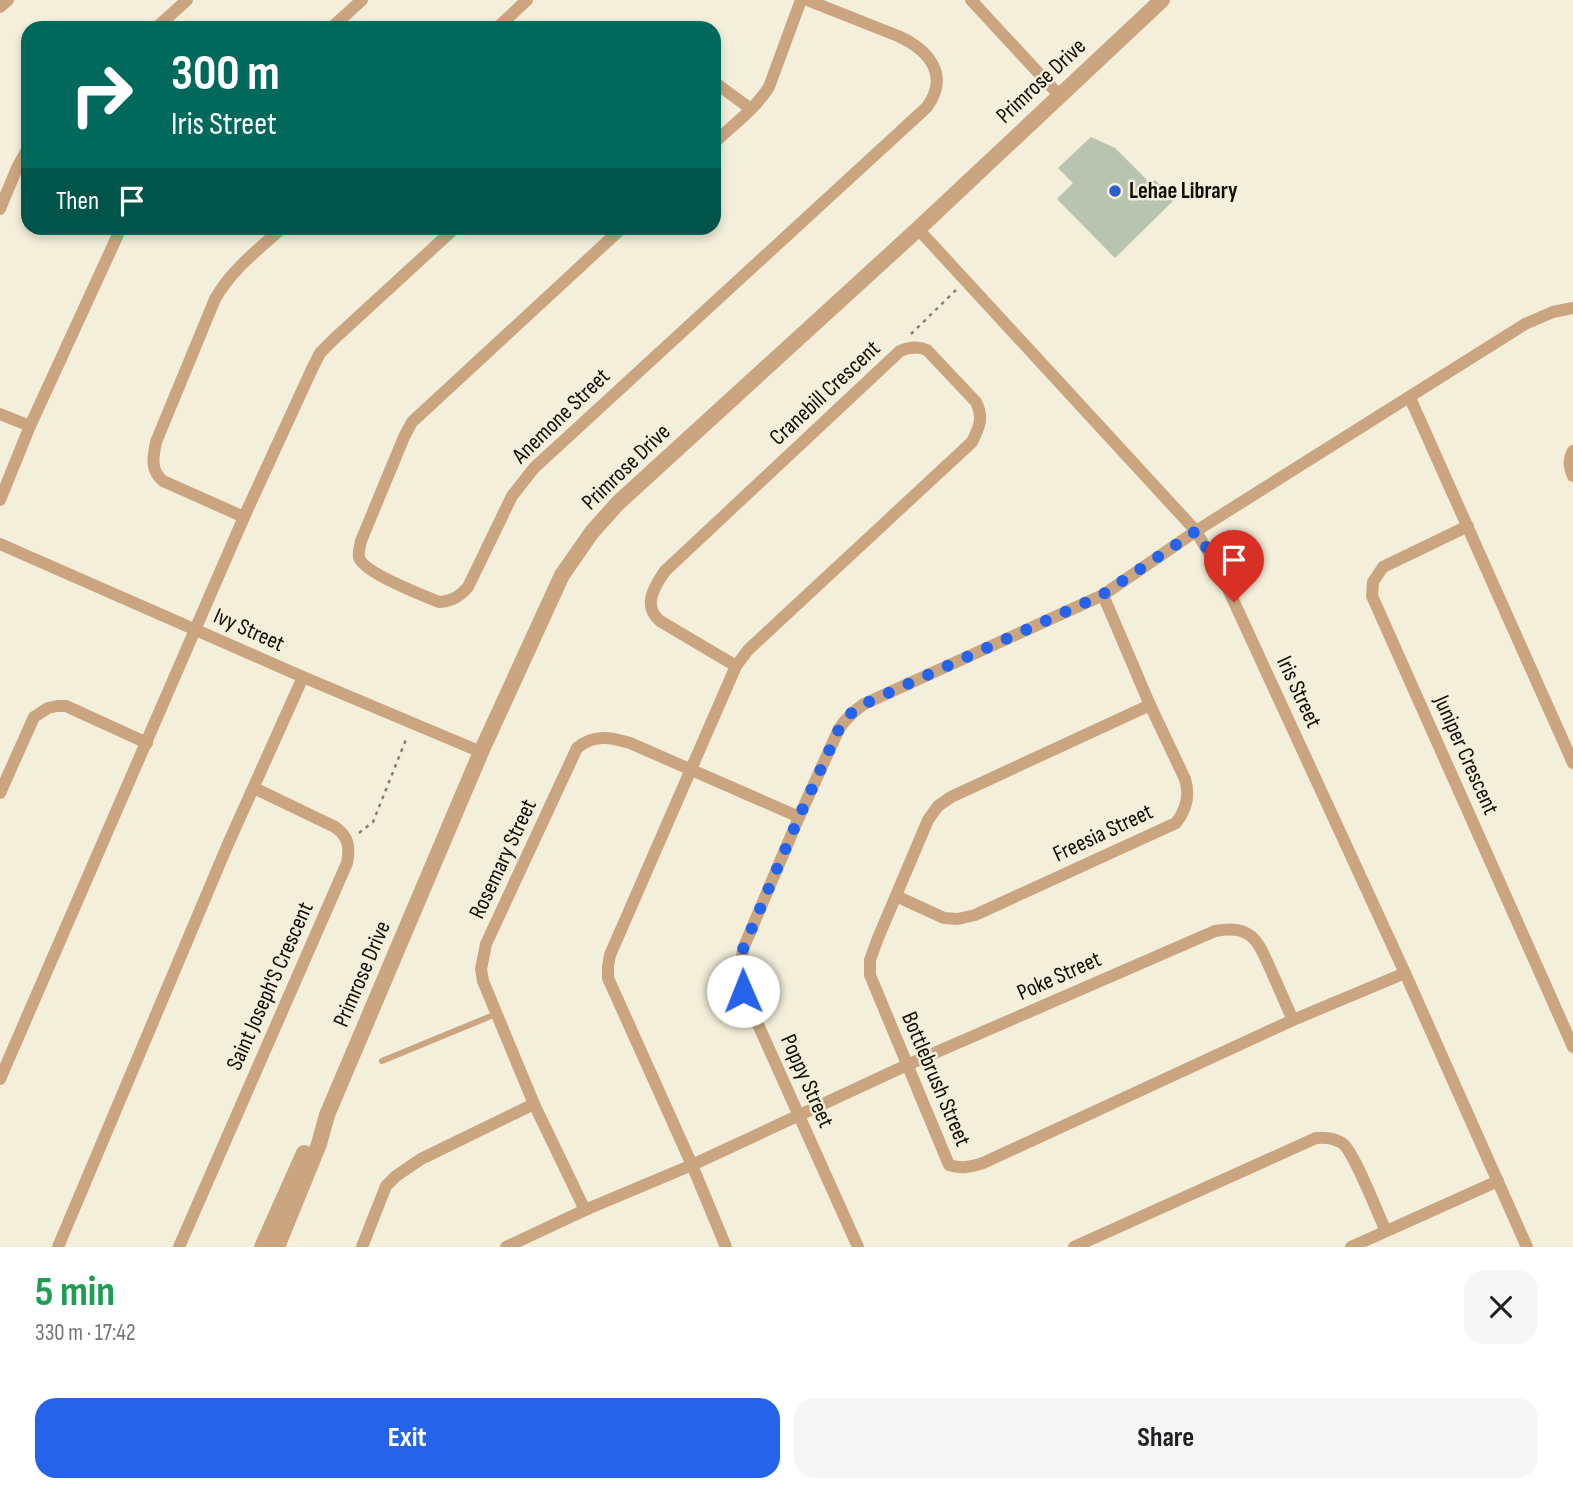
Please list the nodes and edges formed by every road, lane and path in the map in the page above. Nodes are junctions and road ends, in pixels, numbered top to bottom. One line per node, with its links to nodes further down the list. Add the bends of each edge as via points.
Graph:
1 (8, 0): 9 (street)
2 (187, 0): 10 (street)
3 (362, 0): 11 (street)
4 (527, 0): 12 (street)
5 (801, 0): 15 (street, via 772,79)
6 (807, 0): 23 (street, Anemone Street, via 923,50 937,73 937,86 927,107 534,468 512,496 460,596 439,602 363,565 361,541 412,422)
7 (971, 0): 14 (street)
8 (1162, 0): 14 (street, Primrose Drive)
9 (0, 7)
10 (164, 21)
11 (339, 21)
12 (504, 21)
13 (721, 87): 15 (street)
14 (1059, 94): 19 (street, Primrose Drive)
15 (751, 108): 16 (street)
16 (721, 136)
17 (21, 161): 18 (street)
18 (0, 209)
19 (918, 229): 24 (street, Iris Street); 44 (street, Primrose Drive, via 592,532 562,575)
20 (118, 235): 29 (street)
21 (274, 235): 33 (street, via 232,274 215,299 154,453 154,468 163,481)
22 (447, 235): 33 (street, via 320,354)
23 (614, 235)
24 (965, 281): 26 (path, via 911,332); 35 (street, Iris Street)
25 (1573, 308): 27 (street, Poppy Street, via 1525,324)
26 (908, 348): 39 (street, Cranebill Crescent, via 927,351 976,402 981,418 972,442); 39 (street, Cranebill Crescent, via 882,367 659,580 650,601 653,615)
27 (1410, 398): 34 (street); 35 (street, Poppy Street)
28 (0, 414): 29 (street)
29 (30, 426): 32 (street)
30 (1573, 451): 31 (street, via 1569,468)
31 (1573, 476)
32 (0, 500)
33 (244, 517): 38 (street)
34 (1468, 526): 45 (street); 55 (street, Juniper Crescent, via 1383,567 1373,582 1372,596)
35 (1196, 531): 37 (street, Poppy Street); 52 (street, Iris Street, via 1223,578)
36 (0, 544): 38 (street, Ivy Street)
37 (1102, 595): 41 (street, Freesia Street); 49 (street, Poppy Street, via 853,711 839,729)
38 (195, 629): 40 (street, Ivy Street); 43 (street)
39 (736, 666): 46 (street, Cranebill Crescent)
40 (303, 677): 42 (street, Ivy Street); 47 (street)
41 (1150, 705): 51 (street, Bottlebrush Street, via 938,806); 51 (street, Freesia Street, via 1188,788 1186,808 1176,822 975,915 944,918)
42 (413, 724): 44 (street, Ivy Street); 50 (path, via 373,822)
43 (147, 743): 48 (street, via 66,706 48,708 34,717); 58 (street)
44 (481, 752): 60 (street, Primrose Drive)
45 (1573, 762)
46 (691, 769): 49 (street, Rosemary Street); 53 (street, Rosemary Street, via 610,737 592,739 577,748 486,944 482,981); 62 (street, Cranebill Crescent, via 614,943 608,978)
47 (254, 788): 50 (street, via 335,827); 66 (street)
48 (0, 793)
49 (799, 817): 61 (street, Poppy Street, via 743,949 740,976)
50 (348, 840): 67 (street, Saint Joseph'S Crescent, via 347,863)
51 (896, 896): 57 (street, Bottlebrush Street, via 870,960 870,975)
52 (1405, 973): 54 (street, Bottlebrush Street); 63 (street, Iris Street)
53 (496, 1014): 56 (lane); 59 (street, Rosemary Street)
54 (1293, 1020): 57 (street, Poke Street, via 1258,942 1229,928); 57 (street, Bottlebrush Street, via 971,1167 949,1165)
55 (1573, 1046)
56 (382, 1061)
57 (907, 1065): 61 (street, Poke Street)
58 (0, 1079)
59 (534, 1104): 64 (street, Rosemary Street); 70 (street, via 396,1175 386,1186)
60 (327, 1115): 68 (street, Primrose Drive, via 309,1143); 69 (street, Primrose Drive)
61 (799, 1115): 62 (street, Poke Street); 73 (street, Poppy Street)
62 (692, 1165): 64 (street, Poke Street); 72 (street, Cranebill Crescent)
63 (1498, 1181): 65 (street); 76 (street, Iris Street)
64 (585, 1210): 71 (street, Poke Street)
65 (1386, 1231): 74 (street, via 1349,1149 1324,1137); 75 (street)
66 (58, 1247)
67 (179, 1247)
68 (262, 1247)
69 (277, 1247)
70 (362, 1247)
71 (506, 1247)
72 (726, 1247)
73 (858, 1247)
74 (1074, 1247)
75 (1351, 1247)
76 (1527, 1247)

